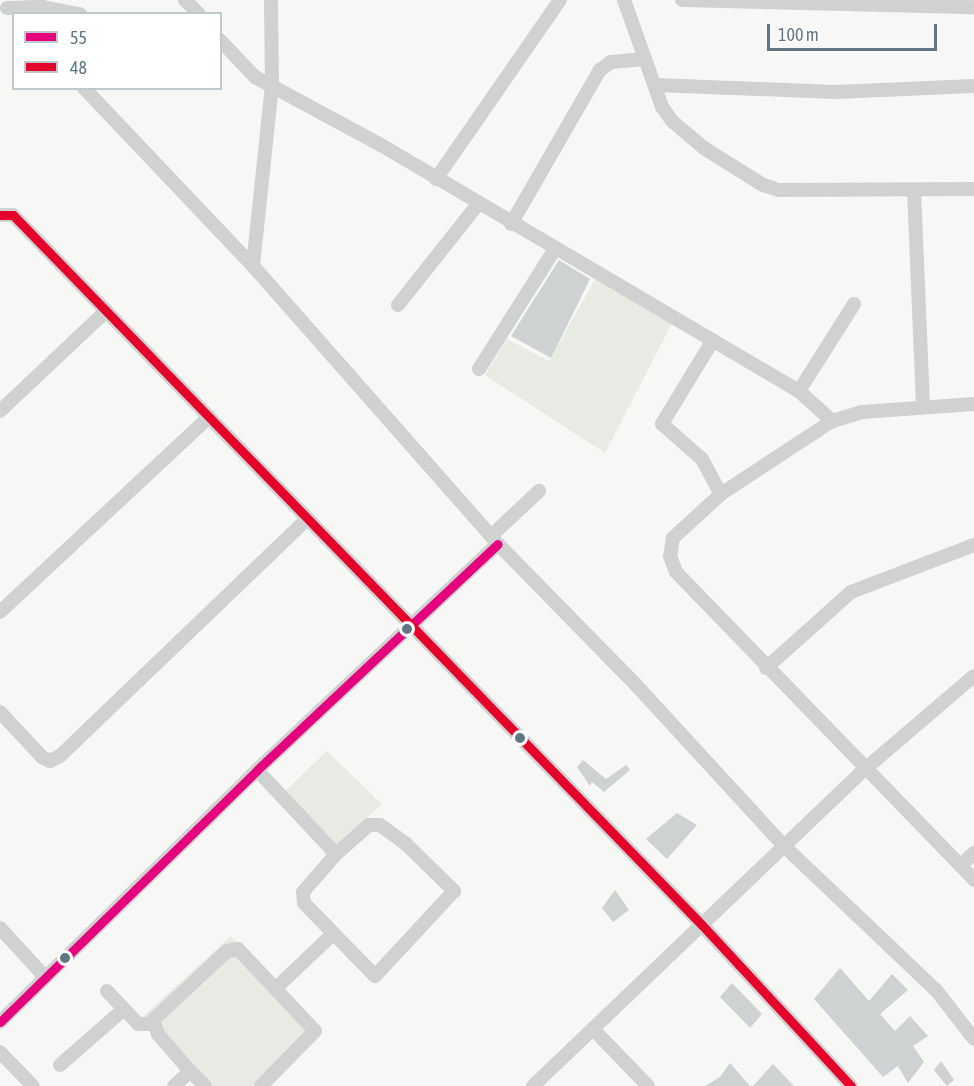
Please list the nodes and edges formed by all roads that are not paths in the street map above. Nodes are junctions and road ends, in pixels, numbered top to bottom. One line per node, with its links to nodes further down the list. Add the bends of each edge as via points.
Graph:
1 (185, 0): 10 (street)
2 (271, 0): 13 (street)
3 (560, 0): 17 (street)
4 (624, 0): 12 (street)
5 (682, 0): 6 (street)
6 (703, 0): 7 (street)
7 (974, 7)
8 (7, 9): 9 (street, via 43,7)
9 (69, 12)
10 (197, 12)
11 (222, 42): 13 (street, via 255,77)
12 (645, 59): 14 (street); 22 (street, via 611,62 600,70)
13 (272, 86): 17 (street); 24 (street)
14 (655, 86): 15 (street, via 835,92); 19 (street, via 672,121 704,148 763,185 778,190)
15 (974, 86)
16 (86, 90): 24 (street)
17 (436, 179): 20 (street)
18 (974, 189): 19 (street)
19 (914, 190): 32 (street)
20 (478, 204): 22 (street); 26 (street)
21 (0, 215): 27 (street, via 13,215)
22 (511, 224): 23 (street)
23 (555, 249): 28 (street); 29 (street)
24 (253, 266): 39 (street)
25 (854, 304): 30 (street)
26 (398, 305)
27 (106, 311): 33 (street); 34 (street)
28 (713, 340): 30 (street); 37 (street, via 662,424 702,459)
29 (479, 369)
30 (799, 391): 35 (street)
31 (974, 404): 32 (street)
32 (923, 407): 35 (street, via 862,412)
33 (0, 411)
34 (209, 417): 38 (street); 41 (street)
35 (832, 421): 37 (street)
36 (539, 491): 39 (street)
37 (721, 494): 43 (street, via 674,538 670,556 676,573)
38 (307, 519): 42 (street); 45 (street, via 60,756 50,760 42,757)
39 (494, 540): 42 (street); 48 (street, via 636,685)
40 (974, 545): 43 (street, via 851,592)
41 (0, 612)
42 (410, 625): 47 (street); 53 (street)
43 (766, 668): 46 (street)
44 (974, 676): 46 (street)
45 (0, 712)
46 (865, 769): 48 (street); 51 (street)
47 (257, 770): 50 (street); 56 (street)
48 (784, 846): 53 (street); 63 (street, via 912,965)
49 (974, 853): 51 (street)
50 (336, 854): 55 (street, via 303,892 304,903); 55 (street, via 369,825 380,825 405,843 454,891 376,976)
51 (961, 865): 52 (street)
52 (974, 880)
53 (702, 925): 62 (street); 73 (street)
54 (0, 928): 56 (street)
55 (333, 934): 57 (street)
56 (45, 977): 60 (street)
57 (276, 988): 61 (street, via 234,949 227,951); 70 (street, via 315,1031)
58 (107, 991): 59 (street)
59 (124, 1009): 61 (street, via 140,1026); 65 (street)
60 (0, 1022)
61 (152, 1024): 66 (street)
62 (593, 1029): 71 (street); 72 (street)
63 (974, 1040)
64 (0, 1052): 67 (street)
65 (60, 1065)
66 (190, 1071): 68 (street); 69 (street)
67 (33, 1086)
68 (174, 1086)
69 (205, 1086)
70 (261, 1086)
71 (533, 1086)
72 (648, 1086)
73 (851, 1086)

